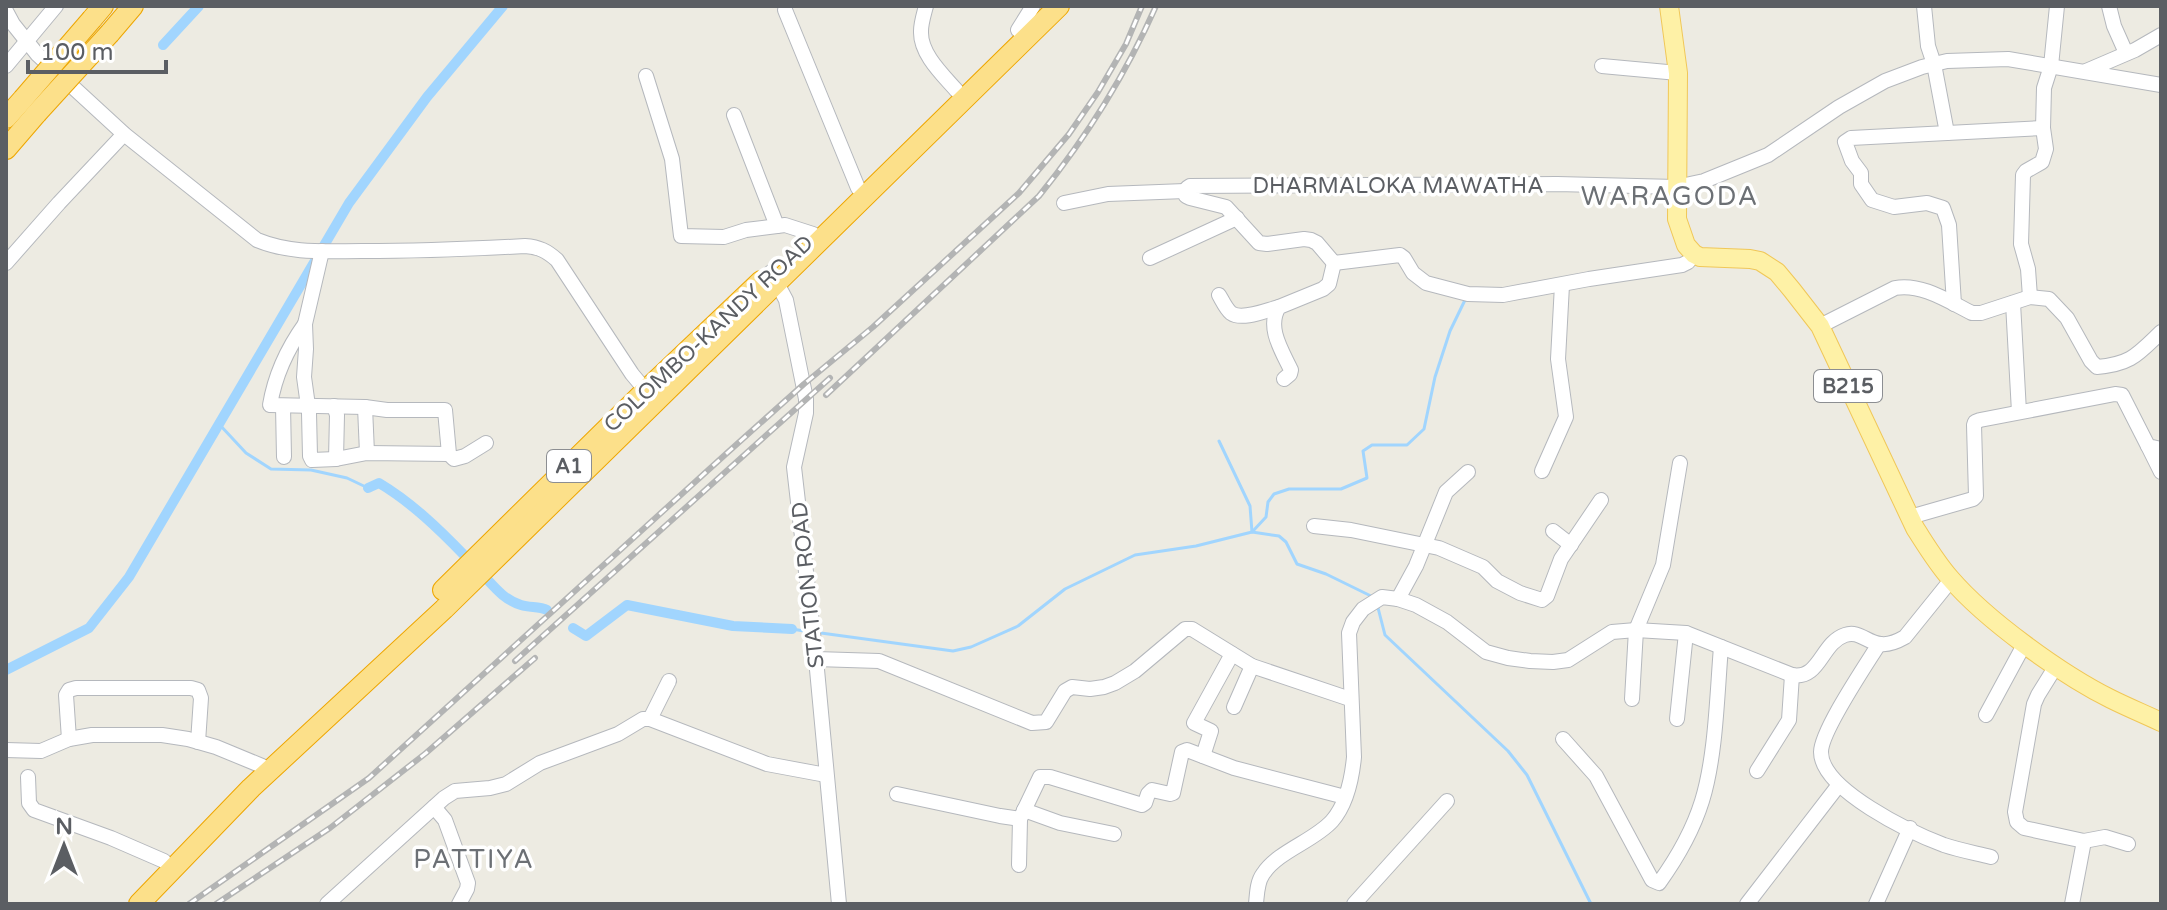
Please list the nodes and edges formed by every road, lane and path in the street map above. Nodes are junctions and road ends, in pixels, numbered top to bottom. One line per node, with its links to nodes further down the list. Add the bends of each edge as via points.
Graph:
1 (56, 6): 17 (street)
2 (133, 6): 28 (highway, bridge)
3 (926, 6): 27 (street, via 923,44)
4 (1033, 6): 15 (street)
5 (1042, 6): 15 (highway, A1)
6 (1059, 6): 15 (highway, A1)
7 (1069, 6): 15 (street)
8 (1669, 6): 24 (main road)
9 (1924, 6): 19 (street)
10 (2057, 6): 22 (street)
11 (2109, 6): 18 (street)
12 (785, 10): 36 (street)
13 (6, 11): 17 (street)
14 (97, 13): 28 (highway, bridge)
15 (1022, 35): 27 (highway, COLOMBO-KANDY ROAD / A1); 47 (highway, COLOMBO-KANDY ROAD / A1)
16 (2161, 35): 18 (street)
17 (26, 41): 20 (street); 33 (street)
18 (2126, 53): 23 (street)
19 (1934, 64): 22 (street, DHARMALOKA MAWATHA, via 2008,59); 32 (street); 35 (street, DHARMALOKA MAWATHA, via 1885,81 1768,155)
20 (6, 66)
21 (1602, 66): 24 (street)
22 (2051, 66): 23 (street, DHARMALOKA MAWATHA); 31 (street, via 2044,88)
23 (2086, 71): 26 (street, DHARMALOKA MAWATHA)
24 (1678, 73): 35 (main road)
25 (646, 76): 40 (street, via 672,159 681,236 724,237)
26 (2161, 85)
27 (957, 91): 36 (highway, COLOMBO-KANDY ROAD / A1)
28 (30, 106): 30 (highway); 34 (highway)
29 (734, 115): 40 (street)
30 (6, 118)
31 (2043, 128): 32 (street); 50 (street, via 2042,162 2023,175 2021,244)
32 (1947, 133): 52 (street, via 1845,142 1872,200 1894,207 1927,203 1943,208 1949,225)
33 (124, 134): 42 (street, via 257,240 278,249); 45 (street)
34 (6, 149)
35 (1676, 187): 37 (street, DHARMALOKA MAWATHA, via 1190,186); 43 (main road, via 1679,228)
36 (858, 188): 41 (highway, COLOMBO-KANDY ROAD / A1)
37 (1185, 191): 38 (street, via 1108,194); 39 (street, DHARMALOKA MAWATHA, via 1190,198 1226,207)
38 (1064, 203)
39 (1237, 218): 44 (street); 46 (street, DHARMALOKA MAWATHA, via 1259,243 1311,240)
40 (777, 226): 41 (street)
41 (813, 234): 47 (highway, COLOMBO-KANDY ROAD / A1)
42 (322, 251): 54 (street); 58 (street, via 525,246 546,250)
43 (1694, 254): 48 (street, via 1682,265); 55 (main road, B215, via 1769,265)
44 (1150, 258)
45 (6, 263)
46 (1334, 263): 48 (street, via 1400,255 1426,283 1468,294 1503,295); 53 (street, via 1323,289)
47 (774, 278): 58 (highway, COLOMBO-KANDY ROAD / A1); 88 (street, STATION ROAD, via 786,300 806,399 794,467)
48 (1562, 285): 71 (street, via 1558,359 1566,417)
49 (1219, 295): 53 (street, via 1235,314)
50 (2030, 297): 51 (street); 56 (street, via 2049,299 2060,308 2097,367 2134,358)
51 (2013, 303): 52 (street, via 1981,313); 63 (street)
52 (1954, 304): 55 (street, via 1906,286)
53 (1279, 307): 57 (street, via 1274,316 1276,337 1291,370)
54 (305, 324): 59 (street, via 273,386 270,405); 60 (street)
55 (1820, 326): 75 (main road, B215)
56 (2161, 332)
57 (1284, 379)
58 (650, 396): 105 (highway, COLOMBO-KANDY ROAD / A1); 125 (highway, COLOMBO-KANDY ROAD / A1, via 444,609 251,788)
59 (283, 406): 60 (street); 68 (street)
60 (307, 406): 61 (street); 69 (street, via 312,460)
61 (334, 406): 62 (street); 69 (street)
62 (365, 407): 66 (street); 67 (street, via 445,410)
63 (2019, 412): 65 (street, via 2122,395); 75 (street, via 1975,422 1973,499)
64 (486, 443): 67 (street, via 465,456 454,459)
65 (2155, 447): 73 (street)
66 (367, 453): 67 (street); 69 (street)
67 (449, 454)
68 (284, 457)
69 (336, 459)
70 (1680, 463): 82 (street, via 1663,565)
71 (1542, 471)
72 (1468, 472): 78 (street, via 1446,492)
73 (2161, 472)
74 (1601, 500): 79 (street)
75 (1910, 517): 80 (main road, B215)
76 (1314, 526): 78 (street)
77 (1553, 531): 79 (street)
78 (1425, 544): 79 (street, via 1483,567 1497,581 1542,600); 81 (street)
79 (1571, 545)
80 (1951, 580): 84 (main road, B215); 85 (street, via 1905,637)
81 (1398, 599): 82 (street, via 1447,622 1486,652 1513,659 1568,660 1612,632); 93 (street, via 1376,600 1353,622)
82 (1636, 630): 83 (street); 94 (street)
83 (1686, 633): 86 (street); 98 (street)
84 (2025, 643): 90 (main road, B215); 96 (street)
85 (1879, 644): 91 (street, via 1857,633 1846,634 1808,675); 109 (street, via 1820,750 1824,767)
86 (1721, 647): 91 (street); 101 (street, via 1703,800 1659,883 1652,880 1596,776)
87 (1232, 654): 88 (street, via 1185,629 1115,683 1065,691 1040,724 879,661); 89 (street); 104 (street, via 1194,723 1211,731)
88 (816, 659): 107 (street, STATION ROAD)
89 (1252, 666): 93 (street); 95 (street)
90 (2056, 666): 99 (main road, B215); 115 (street, via 2034,704)
91 (1792, 675): 106 (street, via 1789,720)
92 (669, 681): 97 (street)
93 (1350, 699): 111 (street, via 1354,757)
94 (1632, 699)
95 (1234, 707)
96 (1986, 715)
97 (650, 719): 107 (street, via 767,764); 113 (street, via 540,763 506,784 455,791)
98 (1677, 719)
99 (2161, 722)
100 (69, 739): 102 (street, via 162,735); 102 (street, via 69,690 191,688 201,698); 103 (street, via 41,751)
101 (1563, 739)
102 (198, 742): 105 (street)
103 (6, 750)
104 (1203, 756): 111 (street); 114 (street, via 1182,752 1173,793 1152,790 1142,805 1040,777)
105 (262, 766): 122 (highway, COLOMBO-KANDY ROAD / A1)
106 (1757, 771)
107 (826, 775): 128 (street, STATION ROAD)
108 (28, 777): 122 (street, via 34,810)
109 (1838, 786): 116 (street); 131 (street)
110 (897, 794): 114 (street, via 1000,816)
111 (1345, 797): 129 (street, via 1331,822 1261,876)
112 (1447, 801): 130 (street)
113 (434, 807): 126 (street); 127 (street, via 445,820 468,883)
114 (1022, 814): 117 (street); 123 (street)
115 (2017, 822): 118 (street); 119 (street)
116 (1910, 828): 121 (street, via 1943,851); 132 (street)
117 (1114, 834)
118 (2018, 840)
119 (2084, 841): 120 (street, via 2105,837); 133 (street)
120 (2128, 844)
121 (1991, 857)
122 (164, 861): 124 (highway, COLOMBO-KANDY ROAD / A1)
123 (1019, 865)
124 (124, 904)
125 (139, 904)
126 (327, 904)
127 (459, 904)
128 (839, 904)
129 (1256, 904)
130 (1354, 904)
131 (1747, 904)
132 (1876, 904)
133 (2072, 904)

